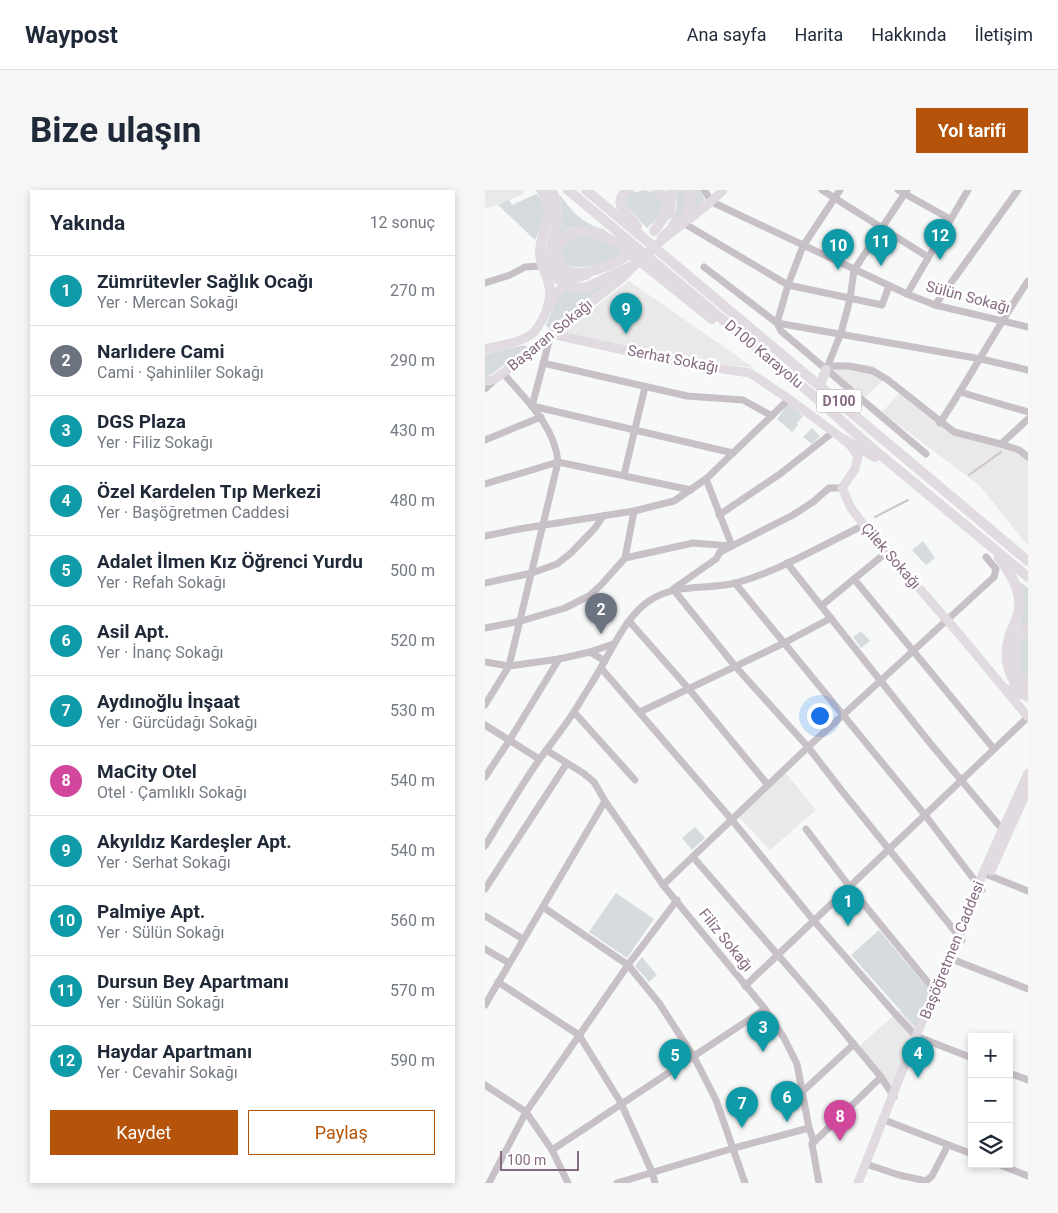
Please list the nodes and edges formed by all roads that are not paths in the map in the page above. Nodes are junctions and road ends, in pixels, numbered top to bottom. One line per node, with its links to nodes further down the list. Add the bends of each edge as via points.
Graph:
1 (541, 190): 24 (highway, via 549,212)
2 (551, 190): 24 (highway, via 554,217); 28 (highway, via 557,218 549,258 554,275 560,282 570,287 587,287)
3 (568, 190): 51 (highway, D100 Karayolu / D100)
4 (586, 190): 27 (highway, D100 Karayolu / D100)
5 (629, 190): 27 (highway, via 621,197 623,209)
6 (657, 190): 21 (highway, via 667,200 668,208)
7 (671, 190): 21 (main road, via 671,211 665,222)
8 (689, 190): 22 (highway, via 690,209)
9 (704, 190): 17 (street)
10 (723, 190): 17 (main road, Başaran Sokağı)
11 (822, 190): 16 (street)
12 (840, 190): 16 (street)
13 (968, 190): 18 (street)
14 (1018, 190): 38 (street)
15 (903, 191): 18 (street); 20 (street)
16 (835, 198): 20 (street); 23 (street)
17 (712, 202): 19 (main road, Başaran Sokağı); 23 (street, Sülün Sokağı)
18 (950, 219): 26 (street)
19 (685, 224): 22 (main road, Başaran Sokağı); 34 (street)
20 (881, 228): 26 (street); 31 (street)
21 (654, 231): 25 (main road)
22 (662, 238): 28 (main road, Başaran Sokağı)
23 (803, 246): 31 (street, Sülün Sokağı); 34 (street)
24 (540, 251): 29 (highway)
25 (630, 254): 39 (main road, via 613,267 565,284); 51 (highway, via 612,265 580,273 563,268 557,248 565,236 573,232 597,232 607,237 620,245 737,339)
26 (928, 257): 36 (street)
27 (668, 259): 55 (highway, D100 Karayolu / D100)
28 (638, 263): 44 (main road, Başaran Sokağı)
29 (542, 266): 33 (street, via 525,267); 39 (highway, via 550,288)
30 (704, 267): 41 (street)
31 (855, 270): 35 (street, Sülün Sokağı); 37 (street)
32 (1028, 280): 40 (street)
33 (485, 282)
34 (788, 285): 37 (street); 41 (street)
35 (889, 286): 36 (street, Sülün Sokağı); 37 (street, via 882,305)
36 (907, 294): 38 (street, Sülün Sokağı)
37 (850, 299): 43 (street)
38 (935, 305): 40 (street, Sülün Sokağı)
39 (547, 309): 45 (main road, via 532,334)
40 (1001, 320): 42 (street, Sülün Sokağı); 48 (street)
41 (777, 323): 43 (street); 50 (street, via 781,331)
42 (1028, 327)
43 (841, 333): 48 (street); 50 (street)
44 (551, 334): 46 (main road, Başaran Sokağı); 49 (street); 59 (main road, Serhat Sokağı, via 683,363 743,371)
45 (518, 340): 46 (main road); 47 (main road)
46 (541, 341): 53 (main road, Başaran Sokağı)
47 (485, 349)
48 (981, 359): 52 (street); 58 (street)
49 (543, 364): 56 (street); 60 (street)
50 (827, 368): 55 (highway); 65 (street, via 849,366 873,371); 72 (street)
51 (781, 369): 75 (highway, D100 Karayolu / D100)
52 (1028, 370)
53 (503, 373): 54 (main road); 57 (street, Başaran Sokağı); 60 (street)
54 (485, 382)
55 (820, 385): 87 (highway, D100 Karayolu / D100)
56 (645, 387): 62 (street, via 687,396 743,400); 66 (street)
57 (485, 389)
58 (961, 392): 61 (street); 65 (street)
59 (789, 399): 62 (street); 67 (main road)
60 (532, 406): 63 (street); 66 (street)
61 (1028, 412)
62 (772, 416): 71 (street)
63 (541, 417): 69 (street); 74 (street)
64 (1028, 419): 70 (street)
65 (940, 423): 70 (street, via 960,434)
66 (634, 430): 71 (street); 76 (street)
67 (833, 433): 68 (main road); 82 (street)
68 (843, 439): 75 (highway); 79 (main road, via 858,460)
69 (485, 440)
70 (1001, 444): 73 (street)
71 (733, 453): 77 (street)
72 (926, 454)
73 (1028, 457)
74 (558, 462): 76 (street); 78 (street); 84 (street)
75 (902, 474): 90 (highway, D100 Karayolu / D100)
76 (625, 475): 80 (street)
77 (707, 479): 80 (street); 82 (street)
78 (485, 484)
79 (842, 488): 85 (main road, Çilek Sokağı); 88 (street, via 829,488 793,515)
80 (691, 490): 81 (street, via 674,501)
81 (634, 511): 83 (street); 92 (street)
82 (719, 515): 88 (street)
83 (603, 516): 84 (street); 95 (street, via 571,553 557,564)
84 (543, 525): 86 (street); 95 (street)
85 (864, 525): 89 (main road, Çilek Sokağı); 94 (street)
86 (485, 536)
87 (1007, 544): 91 (highway); 93 (highway, D100 Karayolu / D100)
88 (731, 546): 92 (street, via 693,543); 100 (street)
89 (887, 552): 97 (street); 103 (main road, Çilek Sokağı)
90 (989, 552): 96 (highway, D100 Karayolu / D100); 103 (street, via 995,575); 121 (highway, via 1008,570 1017,589 1019,608 1007,646 1007,664 1013,681)
91 (1028, 556)
92 (625, 558): 104 (street, via 589,596 565,608)
93 (1028, 561)
94 (787, 563): 98 (street); 101 (street)
95 (532, 573): 99 (street); 104 (street)
96 (1028, 577)
97 (854, 579): 101 (street); 110 (street)
98 (735, 583): 100 (street); 108 (street)
99 (485, 584)
100 (673, 589): 105 (street, via 641,607); 116 (street)
101 (821, 606): 102 (street)
102 (831, 618): 108 (street); 118 (street)
103 (947, 619): 110 (street); 120 (main road, Çilek Sokağı)
104 (521, 621): 106 (street); 115 (street)
105 (629, 621): 109 (street); 119 (street)
106 (485, 628)
107 (1028, 628): 121 (highway, via 1018,637 1013,658)
108 (784, 643): 116 (street); 125 (street)
109 (613, 644): 111 (street); 113 (street)
110 (914, 650): 118 (street); 130 (street)
111 (590, 652): 112 (street); 113 (street)
112 (559, 659): 115 (street); 128 (street)
113 (605, 661): 117 (street)
114 (485, 662): 115 (street)
115 (509, 666): 122 (street)
116 (735, 666): 119 (street); 129 (street)
117 (601, 668): 123 (street); 124 (street)
118 (880, 680): 125 (street); 137 (street)
119 (688, 688): 124 (street); 138 (street)
120 (1005, 689): 121 (highway); 126 (main road, Çilek Sokağı)
121 (1027, 693)
122 (485, 705)
123 (574, 712): 131 (street); 136 (street)
124 (640, 712): 143 (street)
125 (843, 715): 129 (street); 142 (street)
126 (1028, 717): 130 (street)
127 (485, 725): 128 (street)
128 (509, 741): 132 (street); 135 (street)
129 (809, 746): 138 (street); 147 (street)
130 (994, 749): 137 (street)
131 (546, 750): 132 (street); 133 (street, Filiz Sokağı)
132 (539, 760): 146 (street)
133 (567, 763): 141 (street, Filiz Sokağı, via 594,782); 152 (street)
134 (1028, 774): 140 (main road, Başöğretmen Caddesi)
135 (485, 777)
136 (635, 780)
137 (961, 780): 142 (street); 145 (street)
138 (768, 785): 143 (street)
139 (1028, 789): 140 (main road, Başöğretmen Caddesi)
140 (1023, 798): 145 (main road, Başöğretmen Caddesi); 149 (main road, Başöğretmen Caddesi)
141 (605, 801): 150 (street, Filiz Sokağı); 156 (street)
142 (925, 815): 147 (street); 153 (street)
143 (732, 820): 148 (street); 158 (street)
144 (806, 829): 151 (street)
145 (1002, 829): 149 (main road, Başöğretmen Caddesi)
146 (485, 846)
147 (889, 849): 151 (street); 159 (street)
148 (693, 857): 150 (street); 162 (street)
149 (986, 874): 153 (main road, Başöğretmen Caddesi); 154 (street)
150 (663, 885): 155 (street, Filiz Sokağı)
151 (849, 886): 158 (street); 169 (street)
152 (485, 889)
153 (979, 890): 159 (main road, Başöğretmen Caddesi)
154 (1028, 891)
155 (677, 900): 165 (street); 167 (street, Filiz Sokağı)
156 (543, 907): 160 (street); 165 (street)
157 (485, 916): 160 (street)
158 (814, 921): 162 (street); 173 (street)
159 (961, 938): 163 (main road, Başöğretmen Caddesi)
160 (523, 939): 164 (street)
161 (485, 949): 164 (street)
162 (778, 956): 167 (street); 174 (street)
163 (951, 959): 168 (street); 169 (main road, Başöğretmen Caddesi)
164 (509, 963): 166 (street)
165 (628, 965): 172 (street); 176 (street, via 659,1003)
166 (498, 982): 170 (street); 172 (street)
167 (745, 986): 171 (street, Filiz Sokağı)
168 (1028, 989)
169 (937, 992): 173 (main road, Başöğretmen Caddesi)
170 (485, 1005)
171 (765, 1008): 176 (street); 181 (street, Filiz Sokağı, via 797,1064)
172 (579, 1035): 183 (street); 184 (street)
173 (919, 1037): 175 (street); 182 (main road, Başöğretmen Caddesi)
174 (854, 1044): 178 (street); 181 (street)
175 (968, 1056)
176 (694, 1057): 183 (street); 189 (street, via 716,1100)
177 (1013, 1074): 179 (street)
178 (881, 1077): 182 (street); 187 (street)
179 (1028, 1080)
180 (485, 1084): 184 (street)
181 (802, 1092): 186 (street, Filiz Sokağı)
182 (894, 1098): 185 (main road, Başöğretmen Caddesi); 202 (main road, Başöğretmen Caddesi)
183 (621, 1103): 190 (street); 194 (street)
184 (526, 1112): 190 (street); 196 (street)
185 (887, 1121): 188 (street); 192 (main road, Başöğretmen Caddesi)
186 (809, 1128): 187 (street, Filiz Sokağı); 189 (street)
187 (812, 1144): 201 (street, Filiz Sokağı)
188 (948, 1145): 191 (street); 192 (street, via 932,1176 926,1181)
189 (734, 1148): 194 (street); 200 (street)
190 (551, 1150): 197 (street)
191 (968, 1152)
192 (869, 1165): 203 (main road, Başöğretmen Caddesi)
193 (1007, 1168): 195 (street)
194 (652, 1172): 198 (street); 199 (street)
195 (1027, 1177)
196 (489, 1183)
197 (569, 1183)
198 (618, 1183)
199 (655, 1183)
200 (745, 1183)
201 (819, 1183)
202 (858, 1183)
203 (862, 1183)

